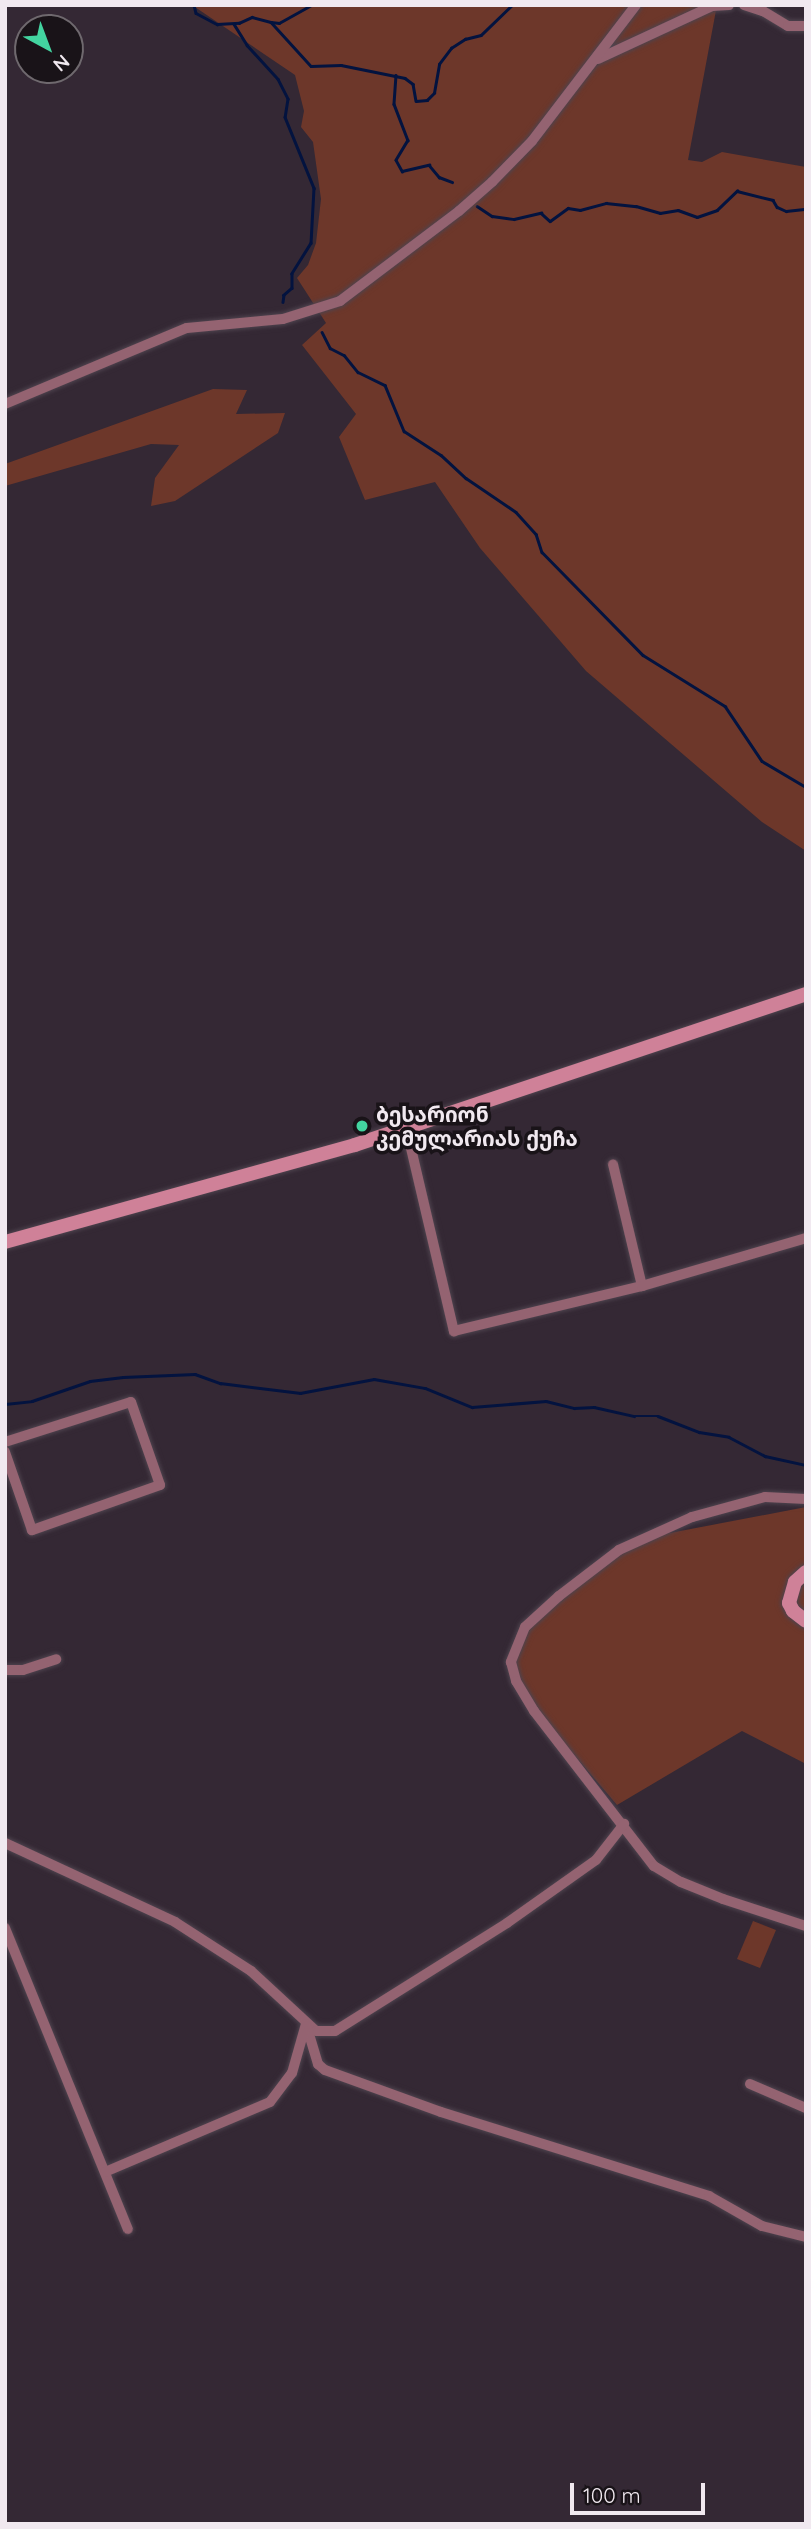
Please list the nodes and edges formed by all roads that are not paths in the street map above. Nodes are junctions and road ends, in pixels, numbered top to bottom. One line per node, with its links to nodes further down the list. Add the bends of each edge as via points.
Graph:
1 (636, 5): 5 (street)
2 (729, 5): 5 (street, via 712,6)
3 (744, 5): 4 (street, via 788,26)
4 (806, 26)
5 (594, 60): 6 (street, via 532,141 492,182 340,301 283,319 187,328)
6 (5, 404)
7 (806, 994): 8 (main road)
8 (406, 1127): 11 (main road); 12 (street, via 454,1331)
9 (613, 1164): 12 (street)
10 (806, 1238): 12 (street)
11 (5, 1242)
12 (642, 1286)
13 (5, 1442): 14 (street, via 131,1402 160,1485 32,1530)
14 (5, 1452)
15 (806, 1499): 20 (street, via 765,1497 652,1533 619,1550 525,1627 511,1662 516,1681 534,1711)
16 (806, 1572): 17 (main road, via 795,1582 789,1603)
17 (806, 1621)
18 (56, 1659): 19 (street, via 23,1670)
19 (5, 1670)
20 (624, 1824): 22 (street, via 654,1866 681,1882); 24 (street, via 596,1860 413,1984 335,2031 316,2031)
21 (5, 1843): 24 (street, via 176,1922 251,1970)
22 (806, 1926)
23 (5, 1928): 27 (street)
24 (306, 2024): 27 (street, via 292,2073 270,2102); 29 (street, via 318,2064 325,2070 440,2112 709,2196 762,2227)
25 (750, 2084): 26 (street)
26 (806, 2108)
27 (105, 2172): 28 (street)
28 (128, 2230)
29 (806, 2236)

